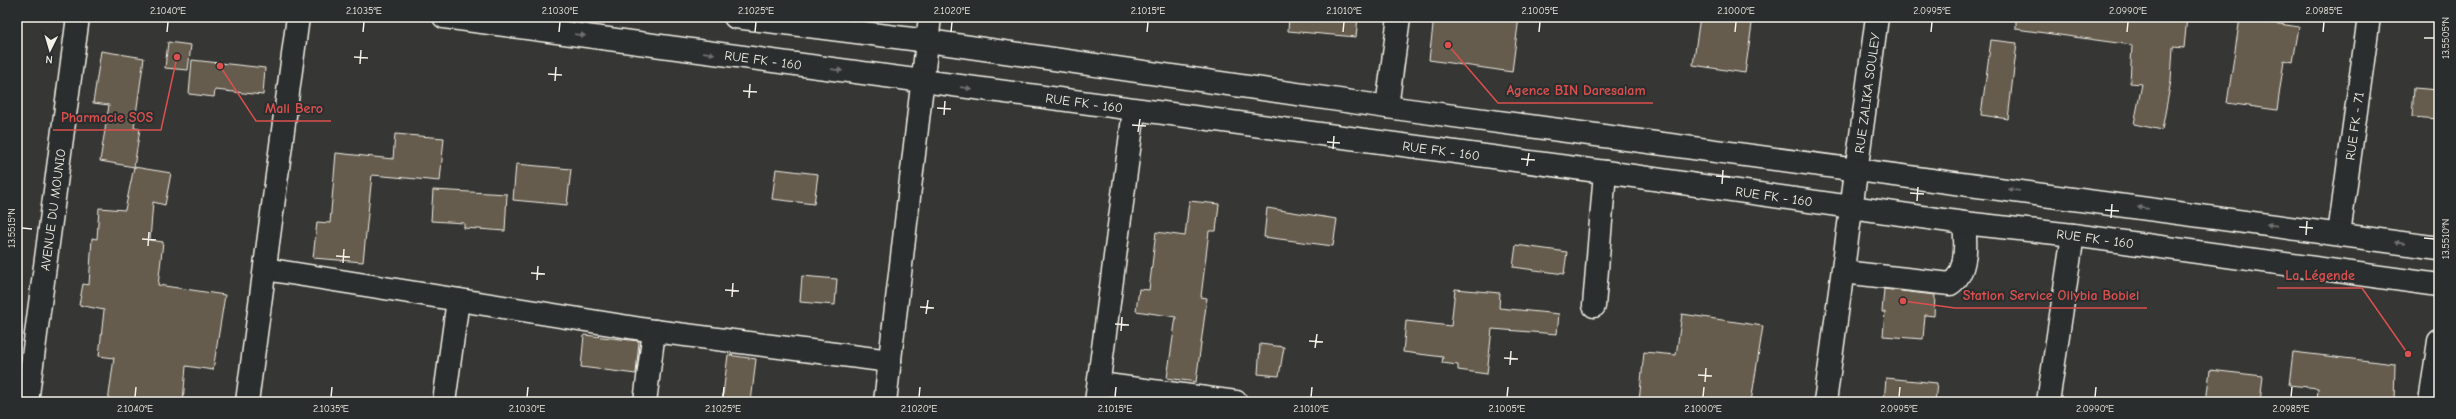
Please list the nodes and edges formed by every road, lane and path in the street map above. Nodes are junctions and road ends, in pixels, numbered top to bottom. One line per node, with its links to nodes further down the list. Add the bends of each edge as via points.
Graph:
1 (78, 17): 29 (main road, AVENUE DU MOUNIO)
2 (298, 17): 20 (main road)
3 (444, 17): 10 (main road, RUE FK - 160, one-way to 10)
4 (735, 17): 9 (main road)
5 (930, 17): 9 (main road)
6 (1399, 17): 11 (main road)
7 (1877, 17): 13 (main road, RUE ZALIKA SOULEY)
8 (2368, 17): 17 (main road, RUE FK - 71)
9 (928, 41): 10 (main road); 11 (main road)
10 (923, 82): 12 (main road, RUE FK - 160, one-way to 12); 27 (main road)
11 (1387, 107): 13 (main road)
12 (1134, 111): 14 (main road, RUE FK - 160); 28 (main road)
13 (1856, 169): 15 (main road, RUE ZALIKA SOULEY); 17 (main road, one-way to 13)
14 (1605, 172): 15 (main road, RUE FK - 160); 24 (main road)
15 (1852, 207): 16 (main road, RUE FK - 160); 21 (main road, RUE ZALIKA SOULEY)
16 (1964, 223): 18 (main road, RUE FK - 160); 21 (main road, via 1966,241 1961,270 1958,279 1950,284)
17 (2339, 234): 19 (main road, one-way to 17)
18 (2073, 235): 22 (main road, RUE FK - 160); 36 (main road)
19 (2439, 248)
20 (265, 269): 23 (main road); 30 (main road)
21 (1843, 272): 35 (main road, RUE ZALIKA SOULEY)
22 (2439, 285)
23 (458, 300): 25 (main road); 31 (main road)
24 (1594, 306)
25 (654, 331): 27 (main road); 32 (main road)
26 (2439, 340): 37 (main road)
27 (890, 361): 33 (main road)
28 (1098, 393): 34 (main road)
29 (28, 402)
30 (247, 402)
31 (444, 402)
32 (645, 402)
33 (885, 402)
34 (1236, 402)
35 (1825, 402)
36 (2048, 402)
37 (2430, 402)

